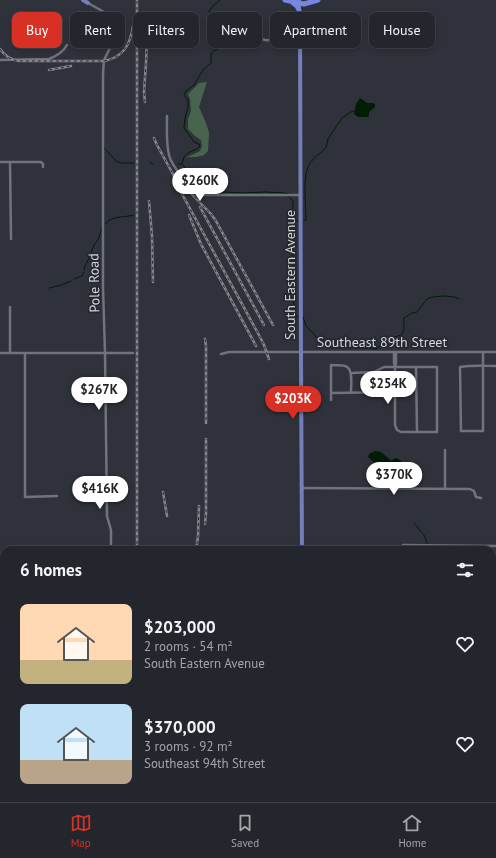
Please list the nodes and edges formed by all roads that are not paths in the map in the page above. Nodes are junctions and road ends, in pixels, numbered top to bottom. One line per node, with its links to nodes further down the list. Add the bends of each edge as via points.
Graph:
1 (83, 0): 6 (main road)
2 (285, 0): 5 (highway)
3 (318, 0): 4 (highway, via 306,3)
4 (300, 1): 5 (highway); 7 (main road, South Eastern Avenue); 8 (main road, South Eastern Avenue)
5 (292, 2): 7 (highway)
6 (88, 3): 26 (street, Pole Road, via 111,16 117,23 115,38 105,59 104,68)
7 (299, 10)
8 (301, 12)
9 (67, 45): 11 (street, via 49,59)
10 (300, 48): 16 (main road, South Eastern Avenue)
11 (0, 60)
12 (167, 116): 16 (street, via 171,161 201,194)
13 (0, 162): 14 (street)
14 (10, 162): 15 (street, via 41,162); 17 (street)
15 (43, 167)
16 (301, 195): 19 (main road, South Eastern Avenue)
17 (11, 239)
18 (10, 307): 24 (street)
19 (301, 352): 20 (street, Southeast 89th Street); 28 (street, Southeast 89th Street); 40 (main road, South Eastern Avenue)
20 (395, 352): 21 (street, Southeast 89th Street); 31 (street)
21 (482, 352): 22 (street, Southeast 89th Street); 29 (street)
22 (496, 352)
23 (0, 353): 24 (street)
24 (10, 353): 25 (street)
25 (25, 353): 26 (street); 42 (street, via 26,497)
26 (105, 353): 27 (street); 44 (street, Pole Road, via 107,516 111,530)
27 (133, 353)
28 (221, 354)
29 (483, 366): 29 (street, via 483,431 461,431 460,367); 30 (street)
30 (496, 366)
31 (395, 367): 32 (street); 33 (street, via 383,367 374,372); 35 (street)
32 (416, 367): 38 (street); 38 (street, via 437,367 437,432)
33 (351, 373): 34 (street); 36 (street, via 346,366 331,365)
34 (351, 392): 35 (street); 36 (street)
35 (395, 392): 38 (street, via 397,430)
36 (331, 393): 37 (street)
37 (331, 400)
38 (416, 432)
39 (445, 450): 41 (street)
40 (302, 488): 41 (street); 45 (main road, South Eastern Avenue)
41 (445, 489): 43 (street, via 470,489 476,497)
42 (57, 496)
43 (481, 498)
44 (111, 546)
45 (302, 546)
46 (403, 546): 47 (street)
47 (445, 546): 48 (street)
48 (496, 546)

